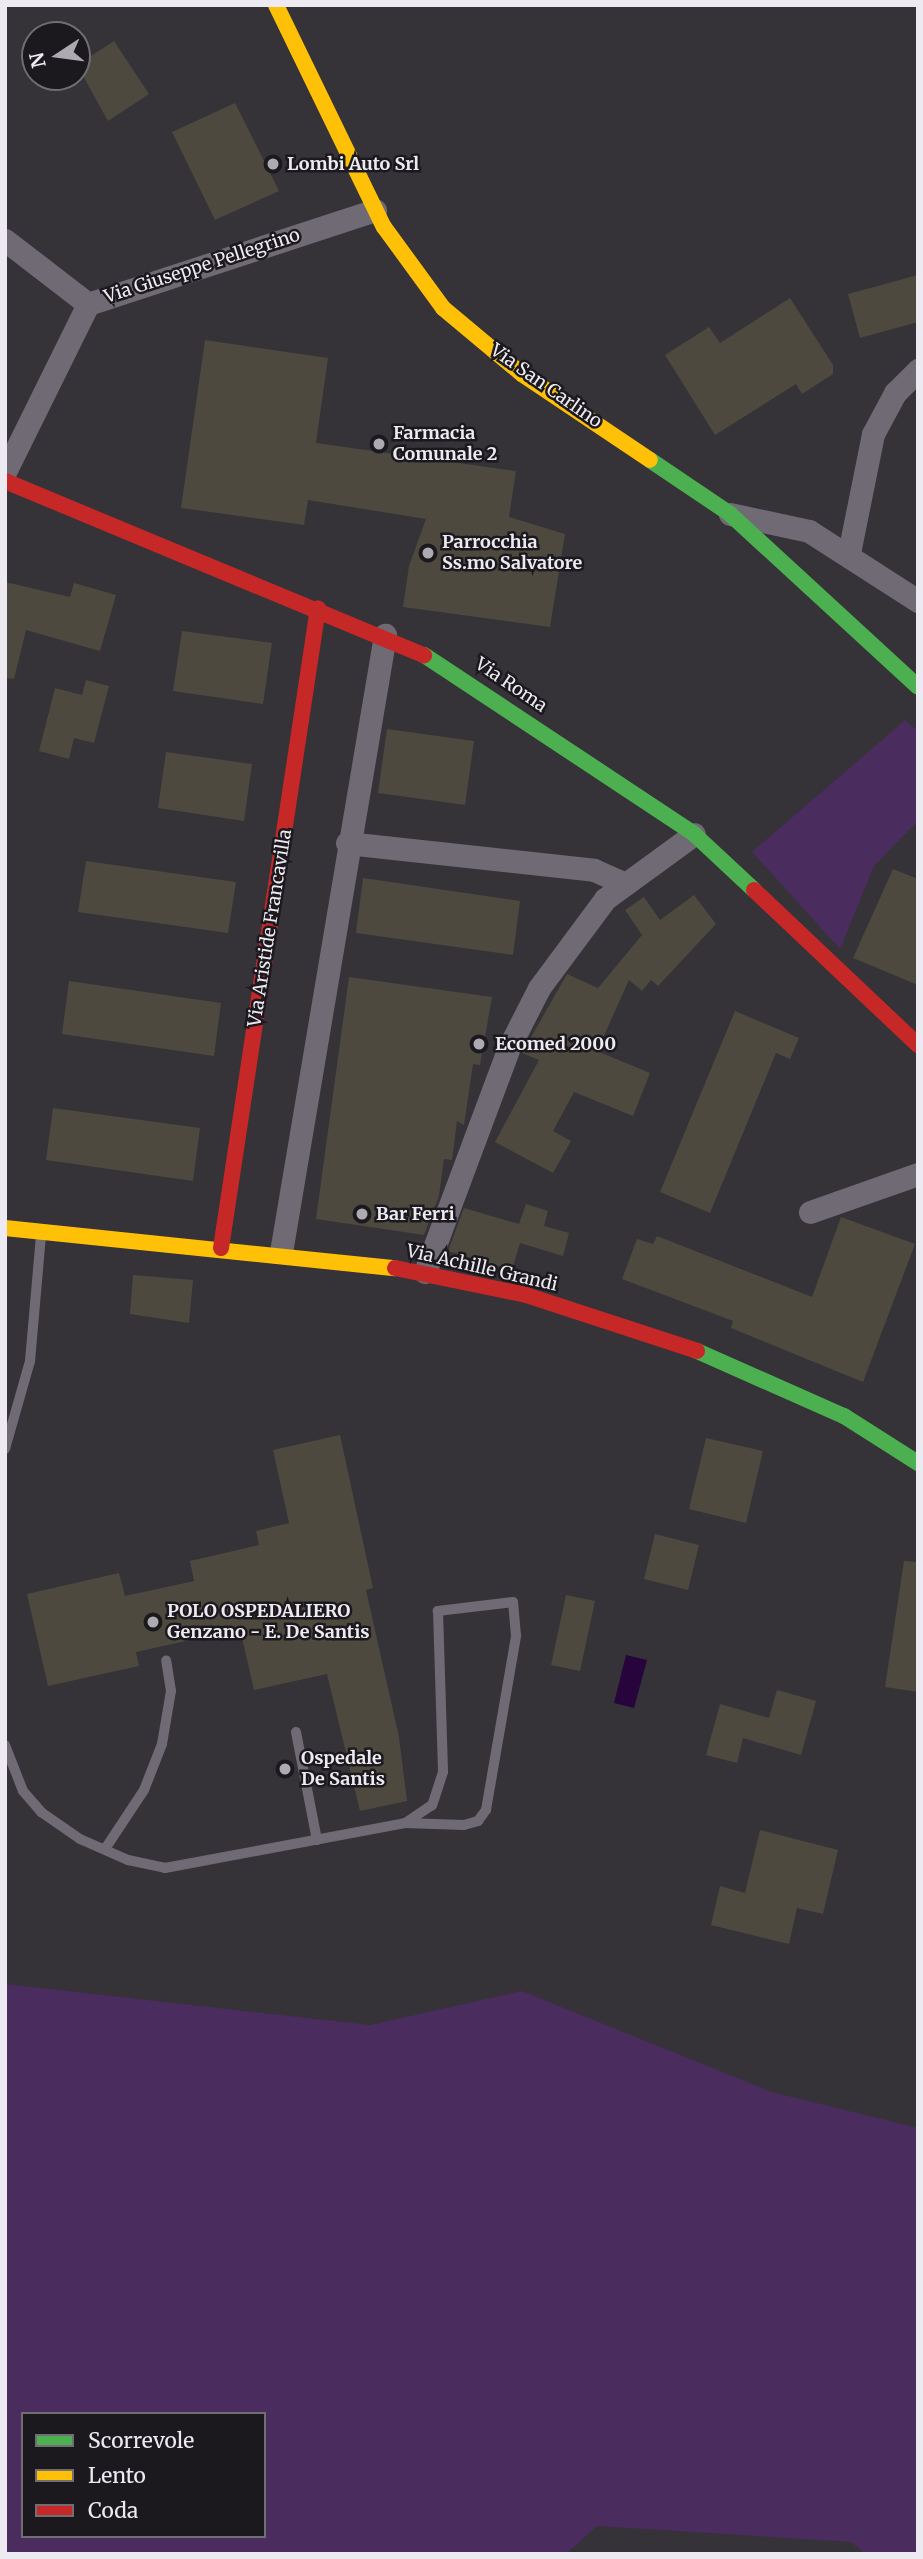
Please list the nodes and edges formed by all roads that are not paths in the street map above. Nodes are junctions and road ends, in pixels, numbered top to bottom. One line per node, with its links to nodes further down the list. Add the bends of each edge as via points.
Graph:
1 (276, 5): 2 (street, Via San Carlino)
2 (375, 209): 4 (street, Via Giuseppe Pellegrino); 8 (street, Via San Carlino, via 417,278 464,327 522,374)
3 (5, 240): 4 (street)
4 (88, 304): 6 (street, Via Giuseppe Pellegrino)
5 (918, 370): 9 (street, via 895,393 873,433)
6 (5, 472)
7 (5, 481): 11 (street, Via Roma)
8 (730, 514): 9 (street, Via San Carlino, via 792,524); 13 (street, Via San Carlino)
9 (849, 552): 10 (street, Via San Carlino)
10 (918, 601)
11 (318, 608): 12 (street, Via Roma); 22 (street, Via Aristide Francavilla)
12 (385, 635): 14 (street, Via Roma, via 459,674); 15 (street)
13 (918, 687)
14 (694, 834): 16 (street); 17 (street, Via Roma)
15 (347, 843): 16 (street, via 594,870); 23 (street)
16 (622, 883): 24 (street, via 574,934 524,1016)
17 (918, 1045)
18 (918, 1174): 19 (street)
19 (810, 1212)
20 (5, 1228): 21 (street, Via Achille Grandi)
21 (41, 1234): 22 (street, Via Achille Grandi); 25 (lane, via 30,1361)
22 (221, 1248): 23 (street, Via Achille Grandi)
23 (282, 1252): 24 (street, Via Achille Grandi)
24 (425, 1272): 26 (street, Via Achille Grandi, via 607,1319 732,1363 835,1412)
25 (5, 1449)
26 (918, 1463)
27 (166, 1660): 32 (lane, via 171,1691 162,1744 144,1790)
28 (296, 1732): 31 (lane)
29 (5, 1745): 32 (lane, via 10,1768 41,1812)
30 (405, 1823): 30 (lane, via 432,1805 443,1772 438,1611 513,1602 516,1636 486,1810 478,1821 464,1825); 31 (lane)
31 (317, 1840): 32 (lane, via 165,1868)
32 (105, 1849)

